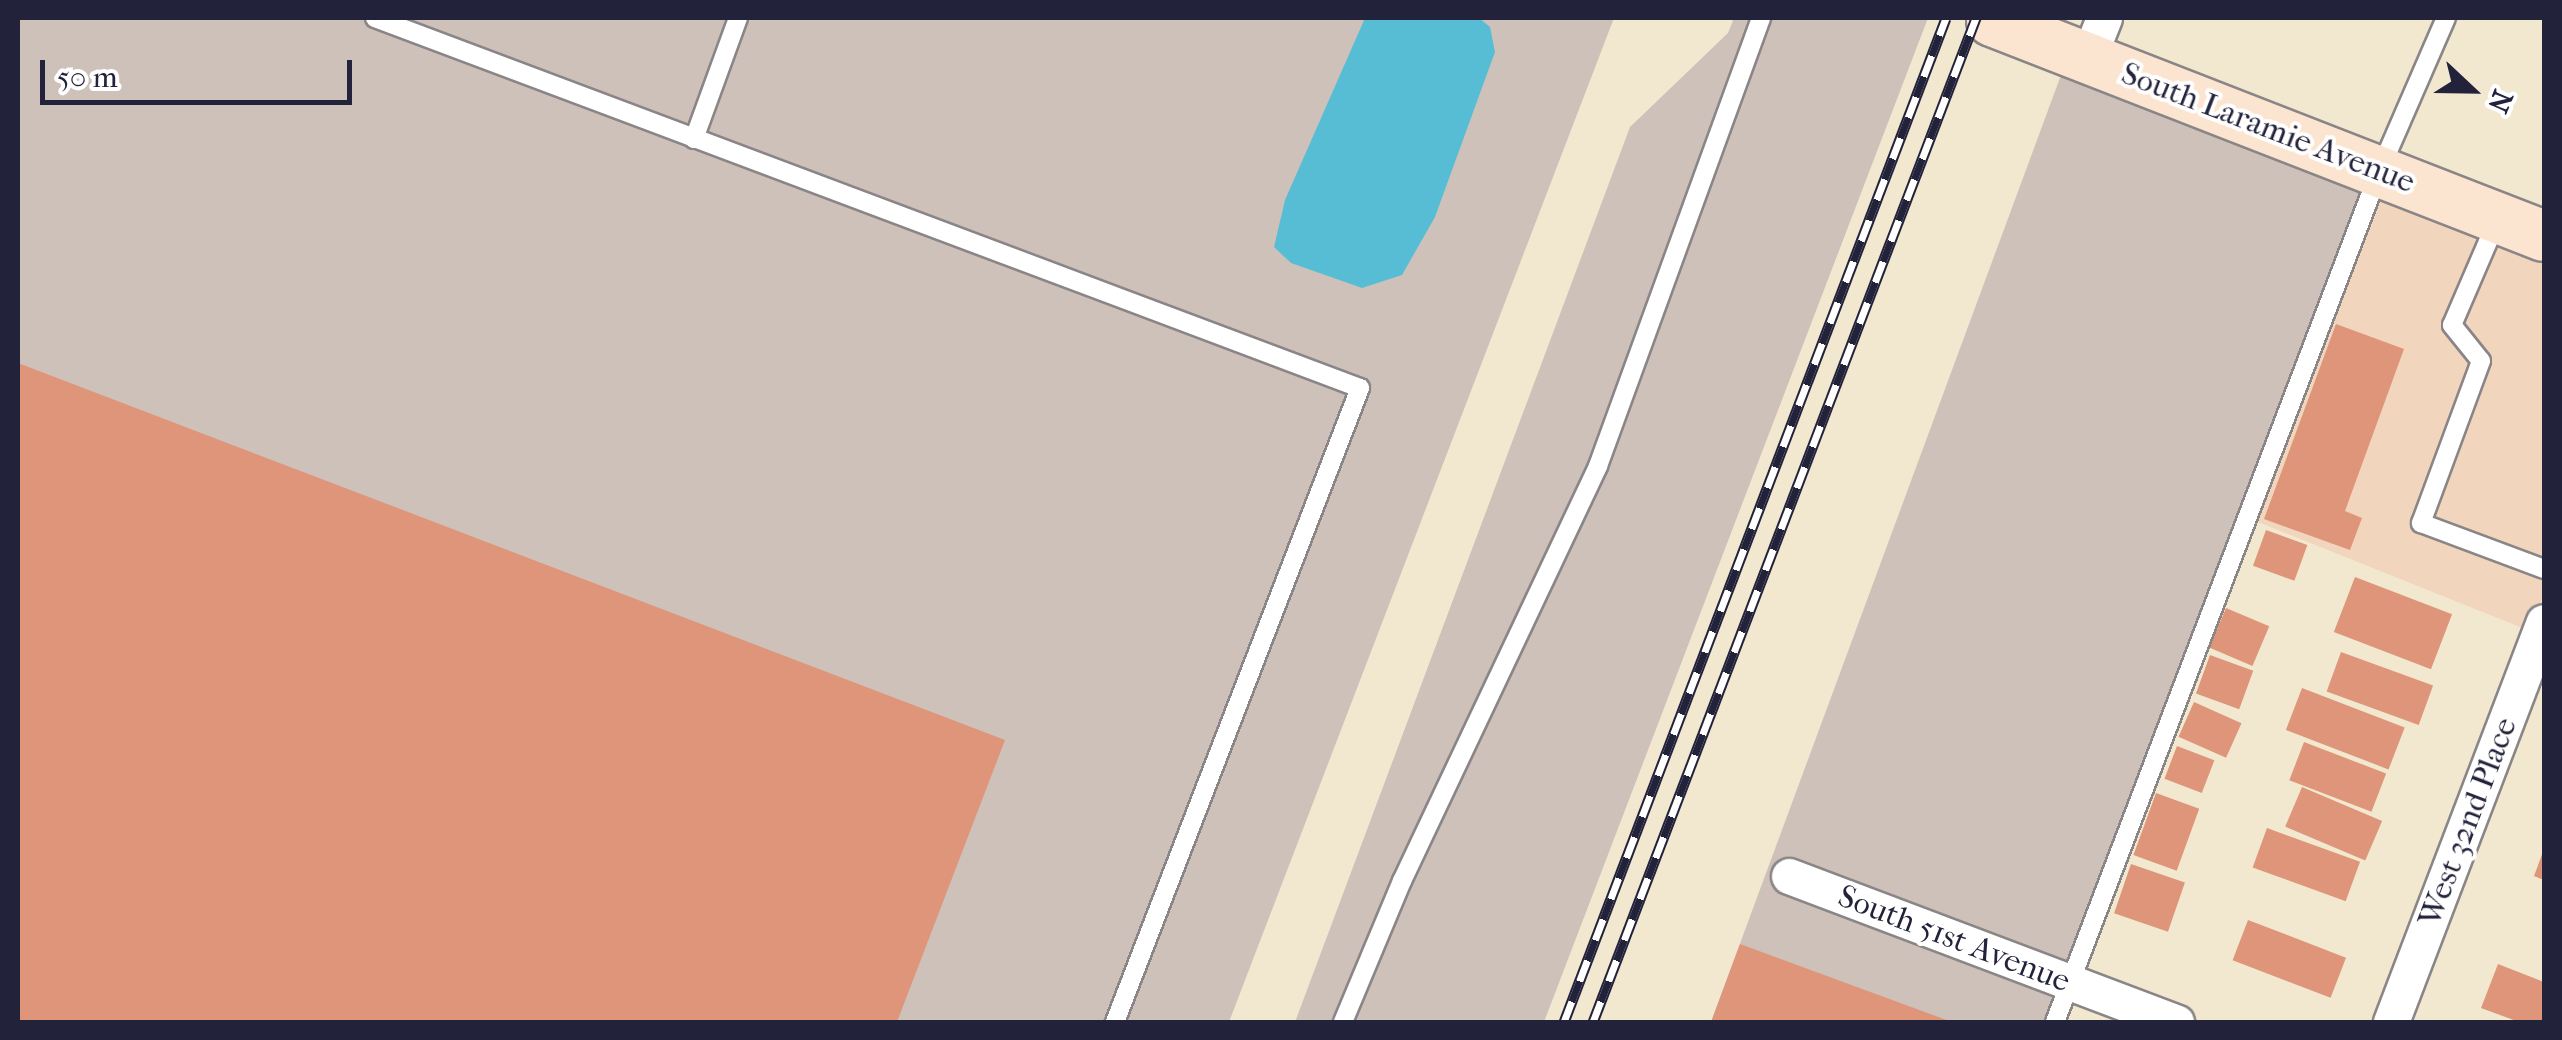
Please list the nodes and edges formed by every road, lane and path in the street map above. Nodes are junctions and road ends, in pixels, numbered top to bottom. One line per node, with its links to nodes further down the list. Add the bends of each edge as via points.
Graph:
1 (375, 18): 7 (lane)
2 (738, 18): 7 (lane)
3 (1762, 18): 16 (lane, via 1598,466 1402,881)
4 (2446, 18): 8 (lane)
5 (1992, 21): 6 (main road, South Laramie Avenue)
6 (2096, 38): 8 (main road, South Laramie Avenue)
7 (694, 139): 15 (lane, via 1360,388)
8 (2380, 172): 9 (main road, South Laramie Avenue); 14 (lane)
9 (2498, 218): 10 (main road, South Laramie Avenue); 11 (lane, via 2452,325 2481,360 2421,523)
10 (2544, 236)
11 (2544, 570)
12 (2544, 622): 19 (street, West 32nd Place)
13 (1789, 876): 14 (street, South 51st Avenue)
14 (2070, 983): 17 (lane); 18 (street, South 51st Avenue)
15 (1116, 1022)
16 (1343, 1022)
17 (2056, 1022)
18 (2176, 1022)
19 (2391, 1022)

